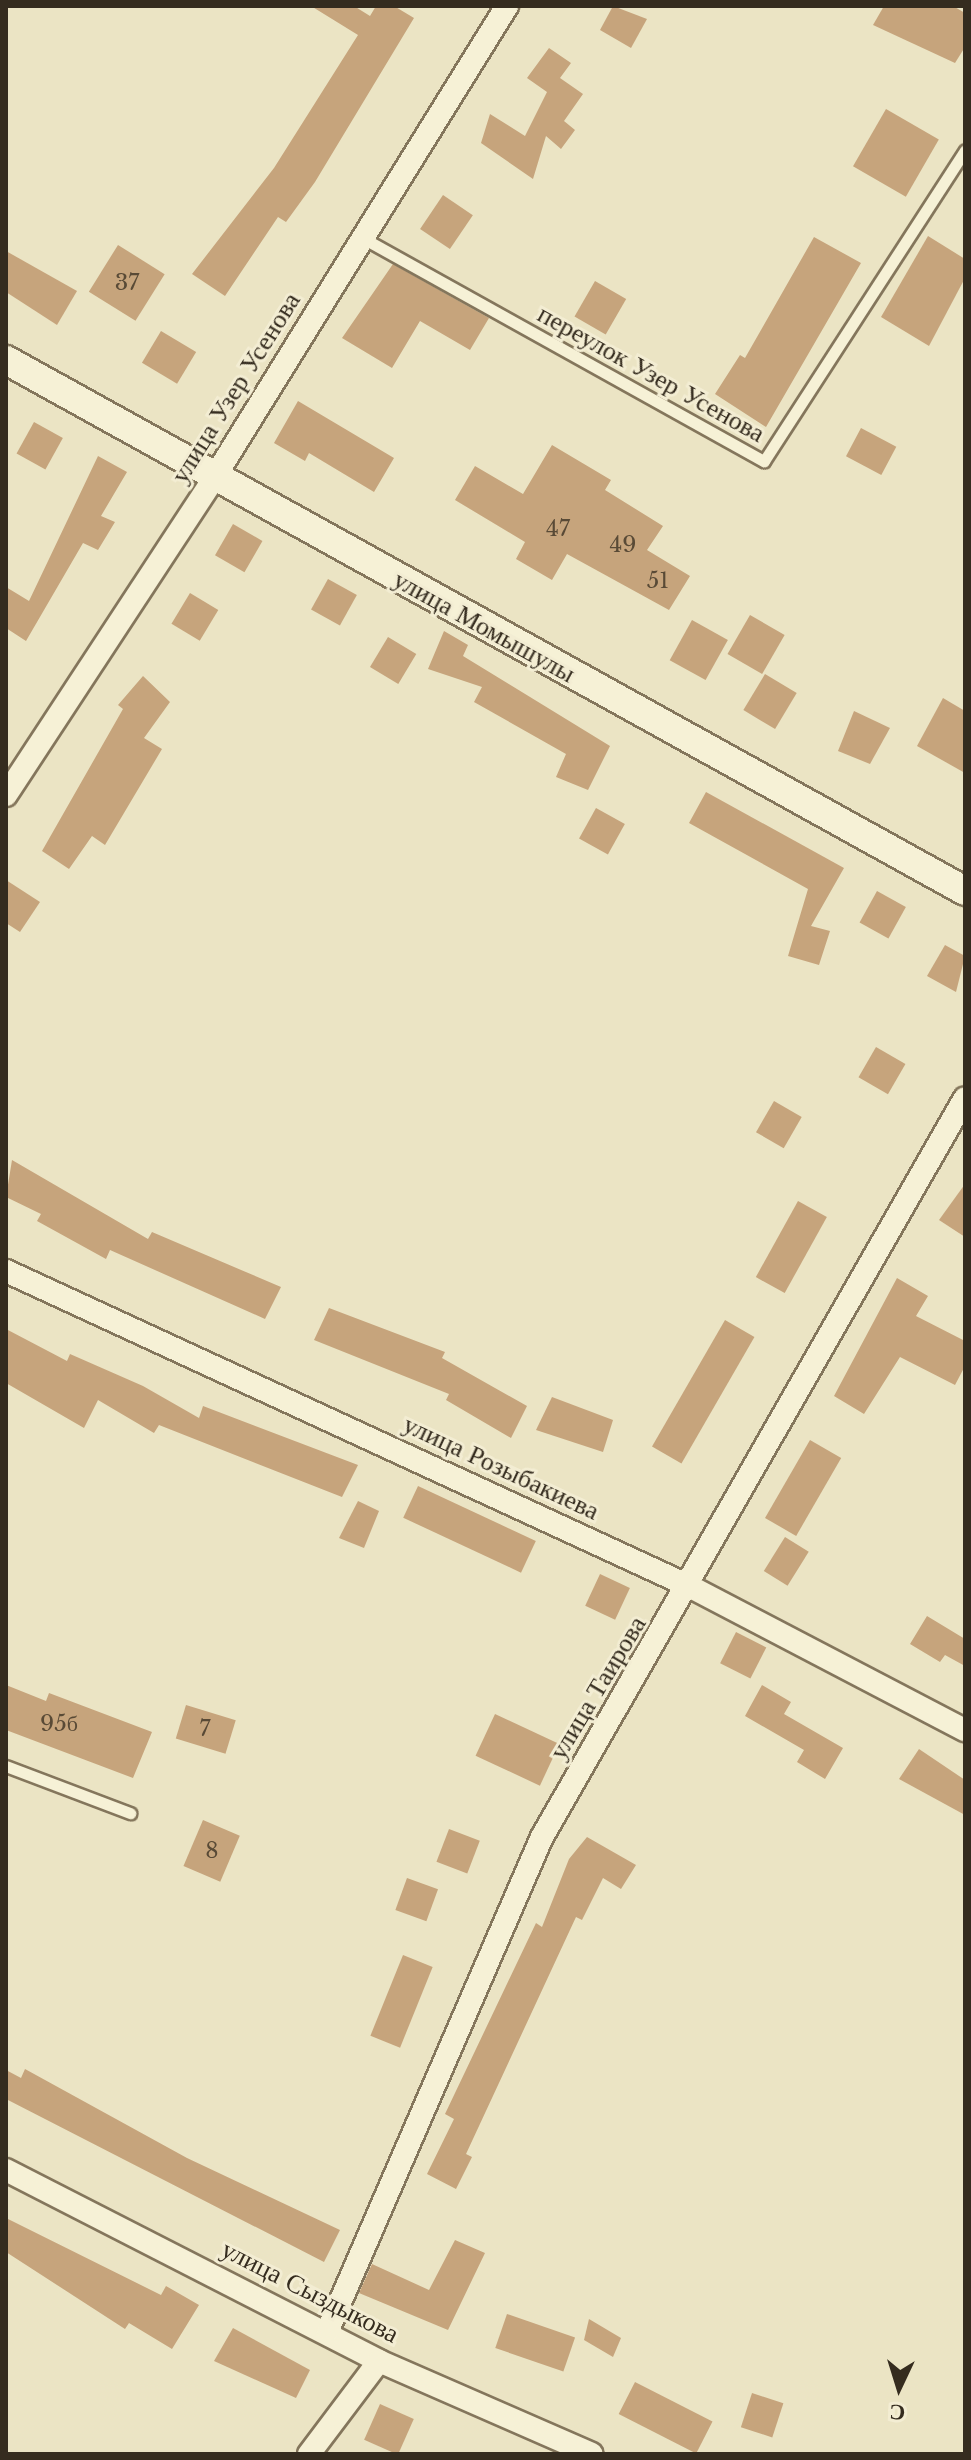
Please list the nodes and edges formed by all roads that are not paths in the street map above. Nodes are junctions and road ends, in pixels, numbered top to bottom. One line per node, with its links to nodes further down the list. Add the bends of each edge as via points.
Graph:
1 (507, 6): 3 (street, улица Узер Усенова)
2 (965, 150): 3 (lane, переулок Узер Усенова, via 764,461)
3 (361, 237): 5 (street, улица Узер Усенова)
4 (6, 360): 5 (street, улица Момышулы)
5 (214, 478): 6 (street, улица Узер Усенова); 7 (street, улица Момышулы)
6 (6, 795)
7 (965, 891)
8 (965, 1098): 10 (street, улица Таирова)
9 (6, 1271): 10 (street, улица Розыбакиева)
10 (691, 1587): 11 (street, улица Розыбакиева); 15 (street, улица Таирова, via 542,1837)
11 (965, 1730)
12 (6, 1766): 13 (lane)
13 (130, 1813)
14 (6, 2170): 15 (street, улица Сыздыкова)
15 (328, 2330): 16 (street, улица Сыздыкова)
16 (379, 2361): 17 (street); 18 (street, улица Сыздыкова)
17 (309, 2454)
18 (592, 2454)

